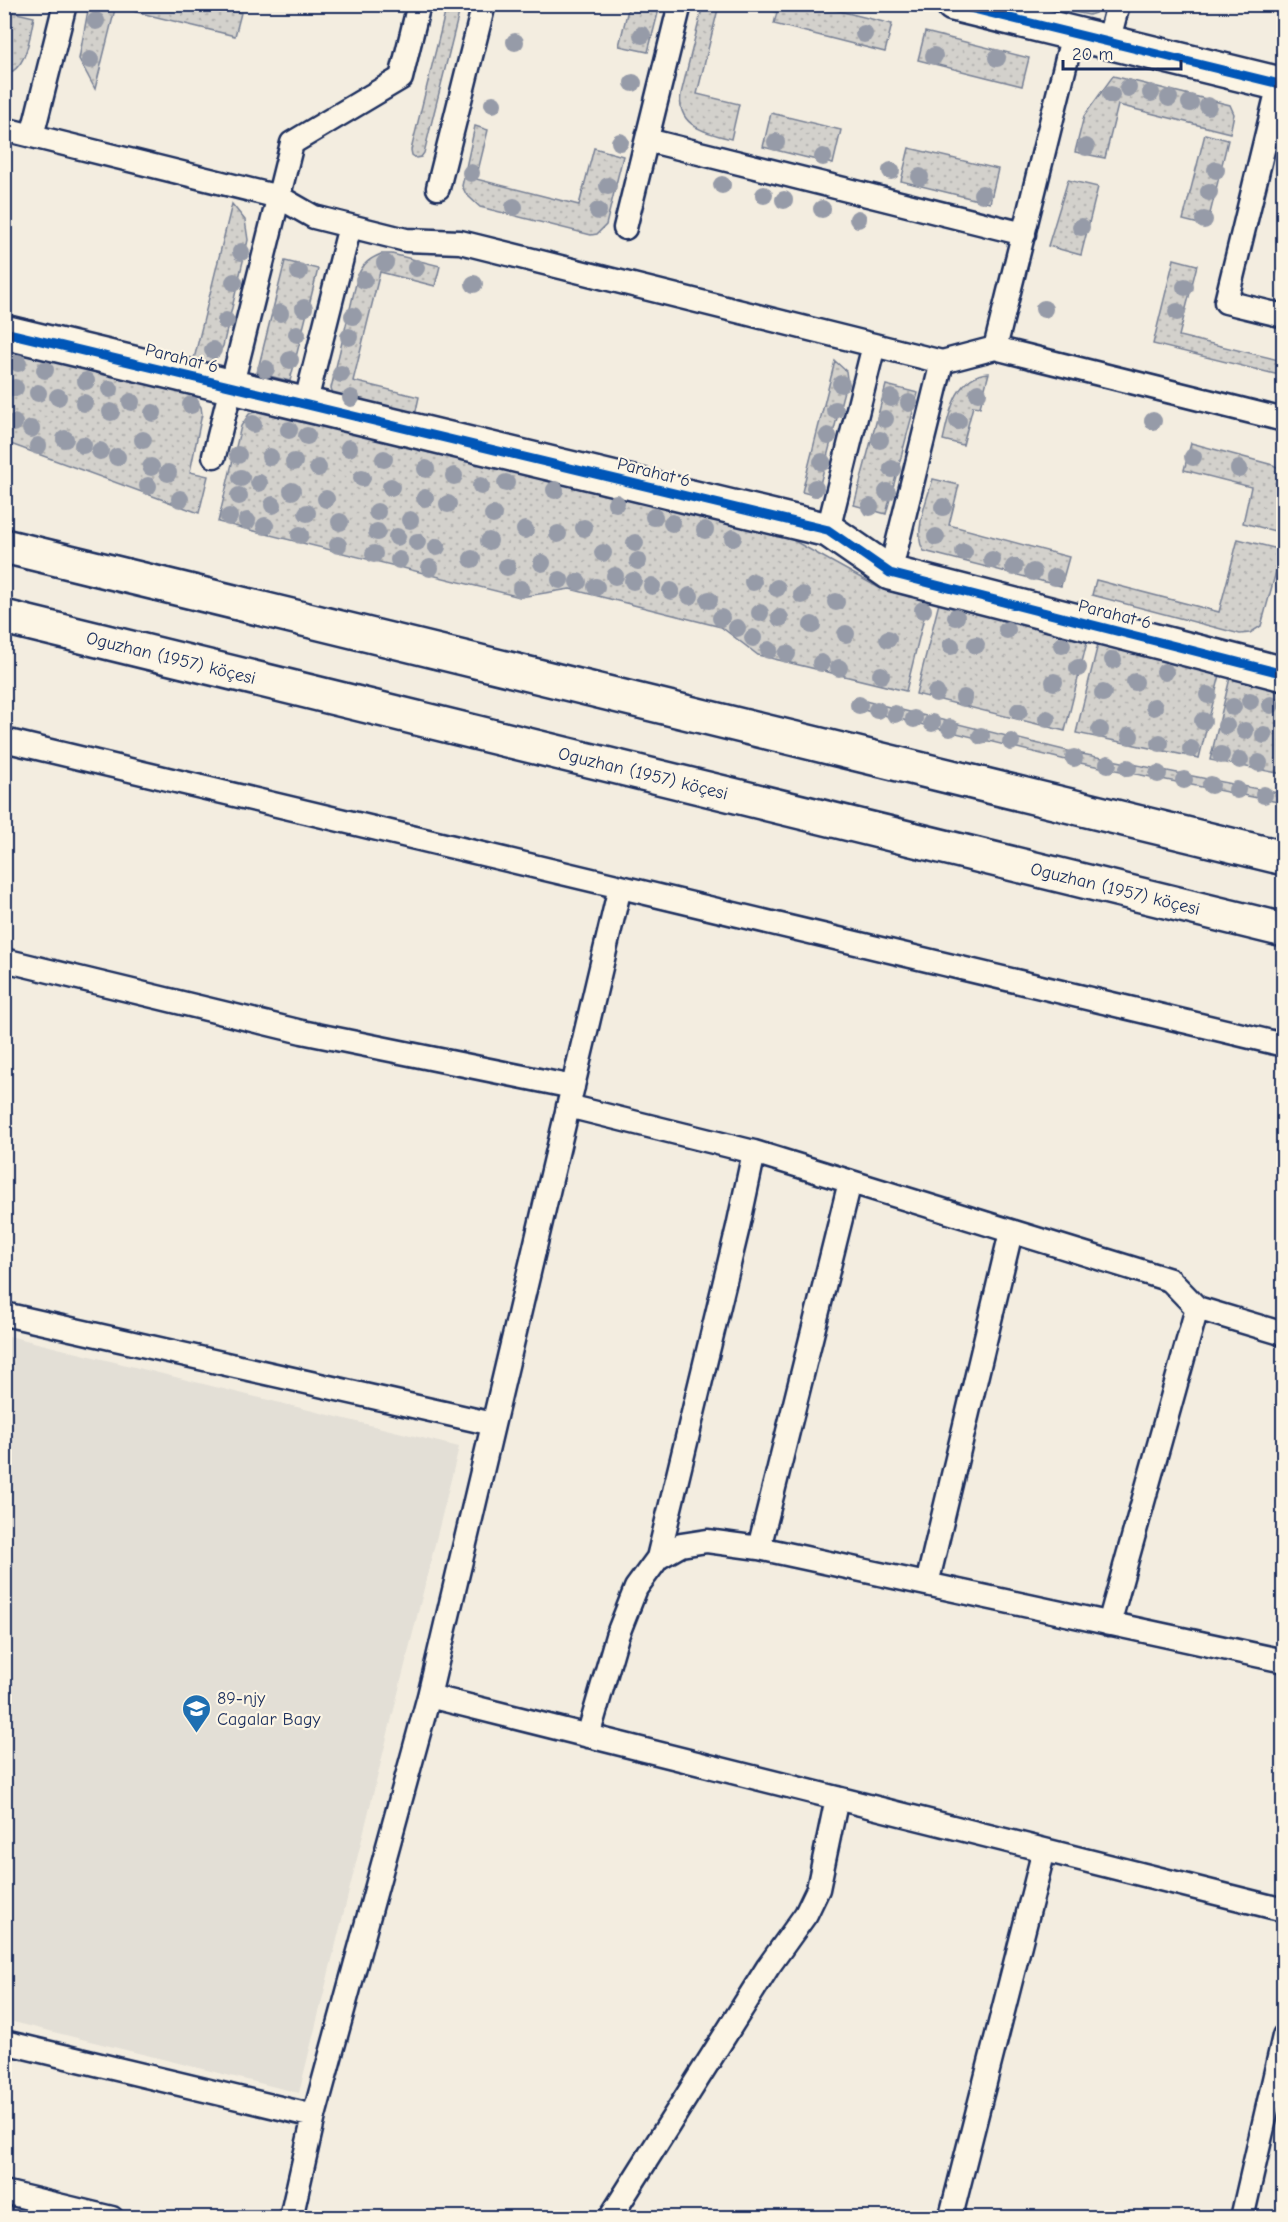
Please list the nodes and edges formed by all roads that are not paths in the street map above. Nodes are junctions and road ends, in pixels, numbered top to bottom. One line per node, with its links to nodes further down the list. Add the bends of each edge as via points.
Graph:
1 (65, 4): 11 (lane)
2 (419, 4): 14 (lane, via 401,78 292,143)
3 (484, 4): 13 (lane)
4 (680, 4): 12 (lane)
5 (953, 4): 7 (main road)
6 (1118, 4): 8 (lane)
7 (1073, 34): 8 (main road); 17 (lane)
8 (1108, 43): 9 (main road)
9 (1281, 85): 18 (lane, via 1226,302)
10 (4, 129): 11 (lane)
11 (32, 136): 14 (lane)
12 (647, 140): 16 (lane); 17 (lane)
13 (438, 188)
14 (279, 197): 15 (lane, via 314,217); 23 (lane)
15 (350, 226): 20 (lane, via 406,240 460,242); 24 (lane)
16 (625, 228)
17 (1024, 234): 21 (lane)
18 (1284, 316)
19 (4, 332): 23 (main road, Parahat 6)
20 (874, 345): 22 (lane); 27 (lane)
21 (995, 348): 22 (lane); 25 (lane)
22 (942, 362): 29 (lane)
23 (232, 387): 24 (main road, Parahat 6); 26 (lane)
24 (305, 405): 27 (main road, Parahat 6)
25 (1284, 420)
26 (214, 456)
27 (828, 530): 29 (main road, Parahat 6)
28 (4, 546): 33 (main road)
29 (890, 573): 31 (main road, Parahat 6)
30 (4, 617): 35 (main road, Oguzhan (1957) köçesi)
31 (1283, 670)
32 (4, 740): 34 (lane)
33 (1284, 858)
34 (620, 887): 37 (lane); 38 (lane)
35 (1284, 930)
36 (4, 960): 38 (lane)
37 (1284, 1046)
38 (571, 1097): 39 (lane); 45 (lane)
39 (754, 1152): 40 (lane); 47 (lane)
40 (850, 1182): 41 (lane); 46 (lane)
41 (1011, 1232): 42 (lane, via 1170,1280); 48 (lane)
42 (1197, 1308): 44 (lane); 49 (lane)
43 (4, 1314): 45 (lane)
44 (1284, 1334)
45 (493, 1424): 51 (lane)
46 (759, 1548): 47 (lane, via 707,1541 681,1545); 48 (lane)
47 (657, 1558): 52 (lane, via 636,1588 621,1626)
48 (927, 1584): 49 (lane)
49 (1109, 1624): 50 (lane)
50 (1284, 1661)
51 (429, 1696): 52 (lane); 58 (lane)
52 (588, 1736): 53 (lane)
53 (837, 1798): 54 (lane); 62 (lane, via 818,1889 806,1914 768,1967)
54 (1044, 1850): 55 (lane); 63 (lane)
55 (1284, 1910)
56 (1283, 2041): 64 (lane)
57 (4, 2042): 58 (lane)
58 (314, 2116): 61 (lane)
59 (4, 2193): 60 (lane)
60 (112, 2217)
61 (291, 2217)
62 (610, 2217)
63 (953, 2217)
64 (1242, 2217)

